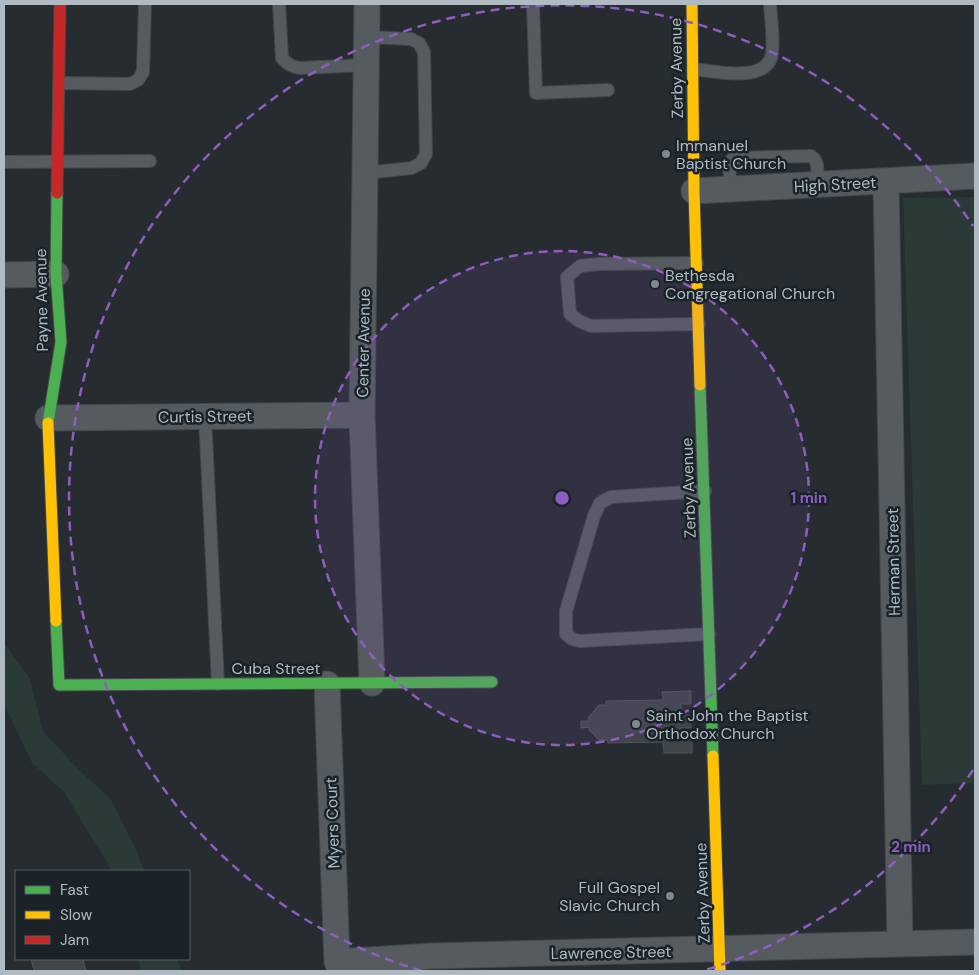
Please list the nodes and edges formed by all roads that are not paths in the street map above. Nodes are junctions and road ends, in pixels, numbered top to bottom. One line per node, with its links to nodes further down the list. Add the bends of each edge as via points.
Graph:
1 (60, 4): 11 (street, Payne Avenue)
2 (145, 4): 11 (lane, via 143,72 138,80 130,84)
3 (279, 4): 9 (lane, via 282,58 286,63 300,68)
4 (367, 4): 8 (street, Center Avenue)
5 (533, 4): 12 (lane, via 536,93)
6 (692, 4): 10 (street, Zerby Avenue)
7 (770, 4): 10 (lane, via 772,47 767,65 746,74)
8 (366, 38): 9 (street, Center Avenue); 16 (lane, via 411,38 424,52 426,154 421,163 412,168)
9 (366, 65): 16 (street, Center Avenue)
10 (693, 69): 19 (street, Zerby Avenue)
11 (59, 83): 15 (street, Payne Avenue)
12 (608, 90)
13 (150, 161): 15 (lane)
14 (4, 162): 15 (lane)
15 (57, 163): 21 (street, Payne Avenue)
16 (365, 173): 24 (street, Center Avenue)
17 (975, 176): 18 (street, High Street)
18 (886, 181): 19 (street, High Street); 35 (street, Herman Street)
19 (694, 191): 20 (street, Zerby Avenue)
20 (697, 263): 23 (street, Zerby Avenue); 23 (lane, via 580,266 567,277 570,314 591,326)
21 (56, 274): 22 (street); 26 (street, Payne Avenue, via 61,342)
22 (4, 275)
23 (699, 324): 27 (street, Zerby Avenue)
24 (362, 415): 25 (street, Curtis Street); 30 (street, Center Avenue)
25 (205, 416): 26 (street, Curtis Street); 32 (lane)
26 (48, 418): 31 (street, Payne Avenue)
27 (704, 491): 28 (street, Zerby Avenue); 28 (lane, via 611,497 600,503 566,611 566,634 580,641)
28 (709, 634): 36 (street, Zerby Avenue)
29 (492, 682): 30 (street, Cuba Street)
30 (372, 683): 33 (street, Cuba Street)
31 (59, 684): 32 (street, Cuba Street)
32 (218, 684): 33 (street, Cuba Street)
33 (327, 684): 37 (street, Myers Court)
34 (975, 942): 35 (street, Lawrence Street)
35 (900, 944): 36 (street, Lawrence Street)
36 (720, 961): 38 (street, Lawrence Street)
37 (337, 962): 38 (street, Lawrence Street)
38 (425, 964)

